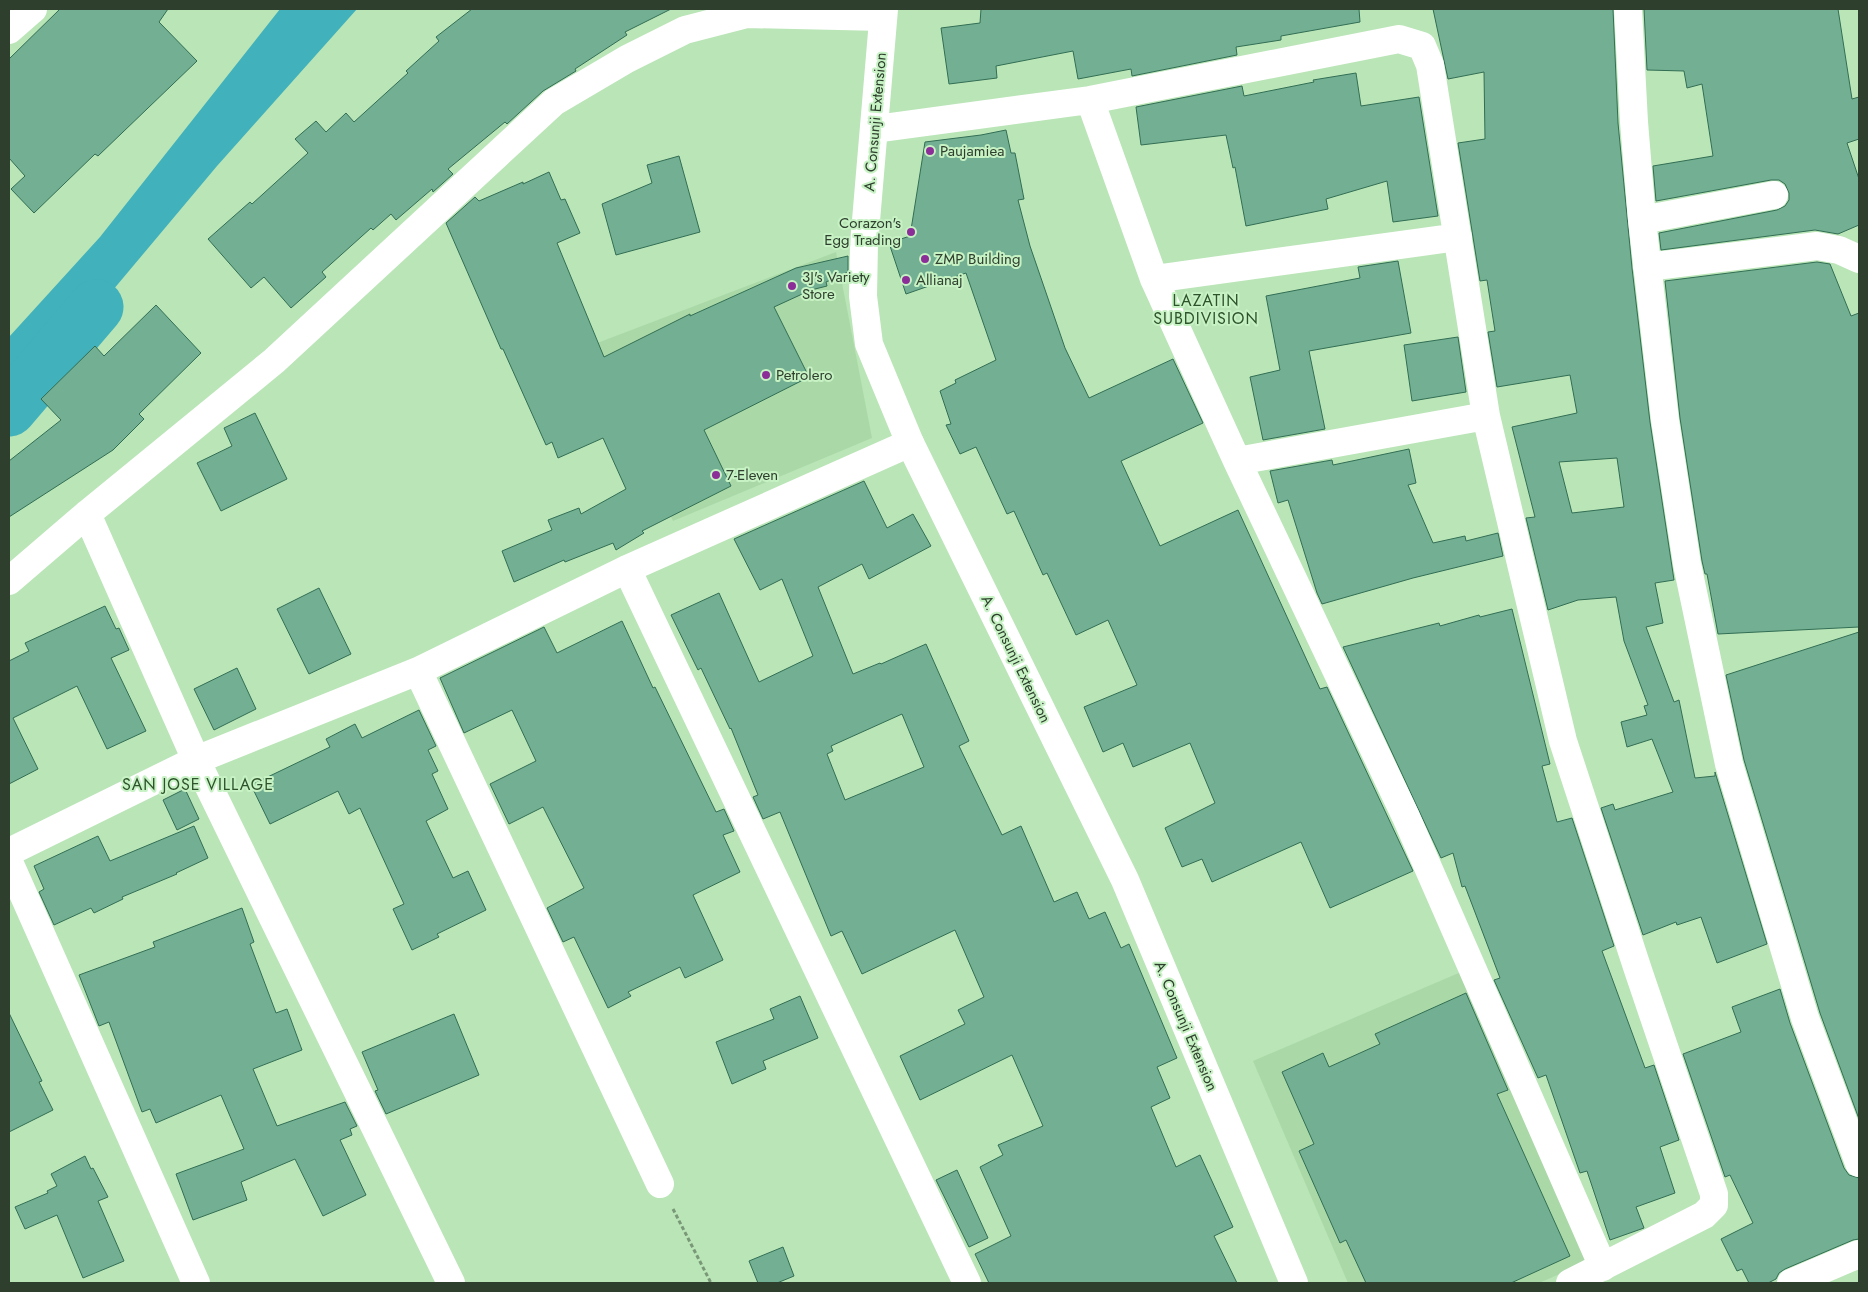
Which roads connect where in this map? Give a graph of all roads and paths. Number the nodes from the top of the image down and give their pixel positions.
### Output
1 (33, 9) edge
2 (1628, 9) edge
3 (884, 13) edge
4 (9, 30) edge
5 (1090, 100) junction
6 (875, 129) junction
7 (1774, 195) dead end
8 (1642, 220) junction
9 (1458, 236) junction
10 (1859, 259) edge
11 (1647, 267) junction
12 (1154, 279) junction
13 (1486, 416) junction
14 (910, 444) junction
15 (1237, 461) junction
16 (87, 514) junction
17 (627, 569) junction
18 (9, 581) edge
19 (418, 671) junction
20 (196, 760) junction
21 (9, 852) edge
22 (9, 862) edge
23 (1859, 1163) edge
24 (660, 1184) joint
25 (1859, 1254) edge
26 (1603, 1267) junction
27 (196, 1283) edge
28 (451, 1283) edge
29 (710, 1283) edge
30 (966, 1283) edge
31 (1294, 1283) edge
32 (1570, 1283) edge
33 (1791, 1283) edge

1 - 4 street
2 - 8 street
3 - 6 street, A. Consunji Extension
3 - 16 street
5 - 6 street
5 - 9 street
5 - 12 street
6 - 14 street, A. Consunji Extension
7 - 8 street
8 - 11 street
9 - 12 street
9 - 13 street
10 - 11 street
11 - 23 street
12 - 15 street
13 - 15 street
13 - 26 street
14 - 17 street
14 - 31 street, A. Consunji Extension
15 - 26 street
16 - 18 street
16 - 20 street
17 - 19 street
17 - 30 street
19 - 20 street
19 - 24 street
20 - 21 street
20 - 28 street
22 - 27 street
24 - 29 path
25 - 33 street
26 - 32 street

